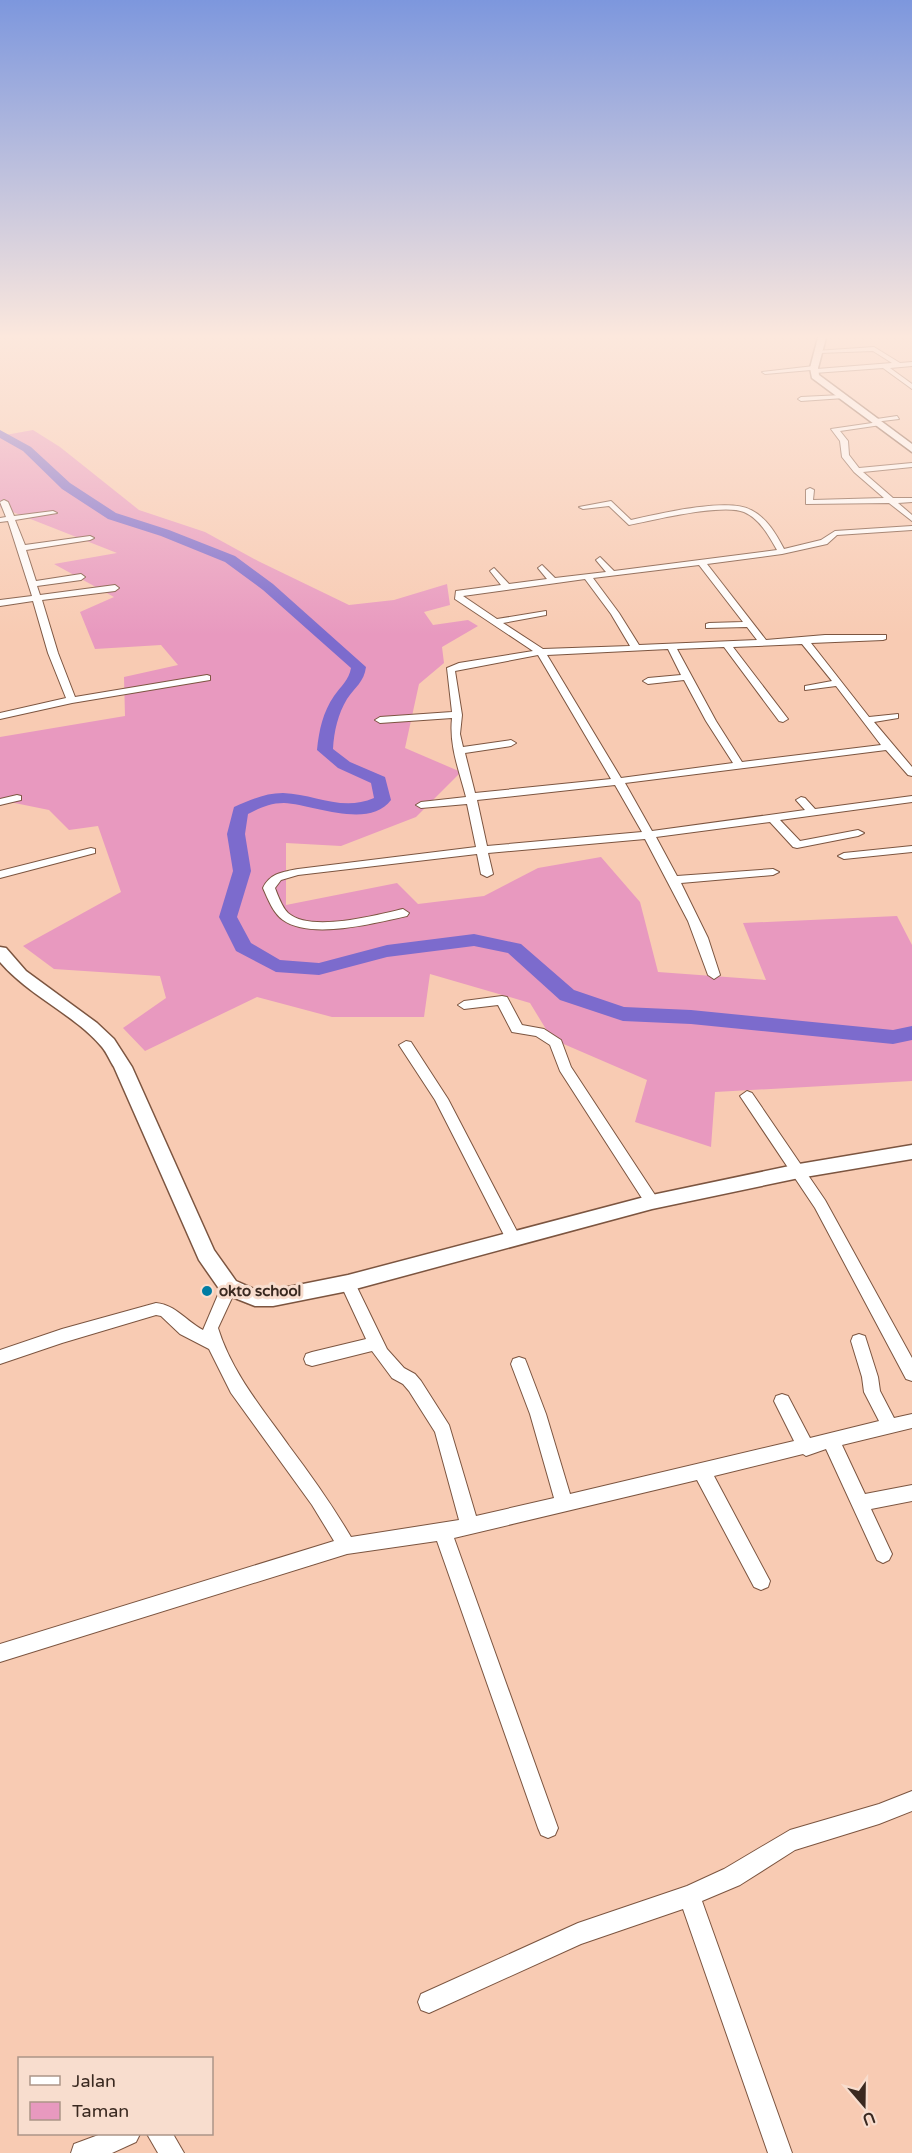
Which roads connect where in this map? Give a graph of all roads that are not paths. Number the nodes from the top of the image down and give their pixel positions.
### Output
1 (840, 434) edge
2 (893, 434) edge
3 (912, 449) edge
4 (912, 465) edge
5 (857, 470) junction
6 (810, 490) dead end
7 (912, 500) edge
8 (4, 502) dead end
9 (892, 502) junction
10 (583, 507) dead end
11 (53, 513) dead end
12 (652, 517) junction
13 (11, 519) junction
14 (912, 519) edge
15 (0, 520) edge
16 (661, 527) dead end
17 (912, 528) edge
18 (90, 538) dead end
19 (21, 548) junction
20 (782, 552) junction
21 (600, 560) dead end
22 (701, 562) junction
23 (542, 568) dead end
24 (494, 571) dead end
25 (612, 573) junction
26 (587, 576) junction
27 (81, 577) dead end
28 (552, 580) junction
29 (31, 584) junction
30 (506, 586) junction
31 (115, 588) dead end
32 (35, 598) junction
33 (0, 603) edge
34 (543, 613) dead end
35 (495, 622) junction
36 (749, 624) junction
37 (883, 637) dead end
38 (805, 641) junction
39 (764, 643) junction
40 (714, 645) junction
41 (727, 645) junction
42 (671, 647) junction
43 (636, 648) junction
44 (541, 652) junction
45 (689, 677) junction
46 (207, 678) dead end
47 (648, 681) dead end
48 (839, 683) junction
49 (808, 688) dead end
50 (72, 700) junction
51 (457, 715) junction
52 (0, 716) edge
53 (894, 716) dead end
54 (783, 719) dead end
55 (380, 720) dead end
56 (868, 720) junction
57 (511, 743) dead end
58 (887, 747) junction
59 (458, 751) junction
60 (767, 762) junction
61 (739, 765) junction
62 (912, 772) edge
63 (777, 773) dead end
64 (619, 781) junction
65 (17, 798) dead end
66 (471, 799) junction
67 (912, 799) edge
68 (801, 800) dead end
69 (0, 802) edge
70 (421, 805) dead end
71 (812, 812) junction
72 (772, 819) junction
73 (858, 833) dead end
74 (649, 836) junction
75 (912, 849) edge
76 (482, 850) junction
77 (91, 851) dead end
78 (844, 856) dead end
79 (773, 872) dead end
80 (487, 874) dead end
81 (0, 875) edge
82 (675, 880) junction
83 (403, 913) dead end
84 (0, 952) edge
85 (714, 975) dead end
86 (464, 1005) dead end
87 (406, 1045) dead end
88 (747, 1096) dead end
89 (912, 1152) edge
90 (799, 1171) junction
91 (652, 1202) junction
92 (513, 1239) junction
93 (348, 1283) junction
94 (236, 1291) junction
95 (859, 1341) dead end
96 (214, 1344) junction
97 (375, 1344) junction
98 (0, 1357) edge
99 (312, 1359) dead end
100 (519, 1364) dead end
101 (912, 1374) edge
102 (782, 1401) dead end
103 (912, 1421) edge
104 (890, 1426) junction
105 (832, 1442) junction
106 (806, 1448) junction
107 (702, 1471) junction
108 (912, 1493) edge
109 (564, 1503) junction
110 (861, 1503) junction
111 (470, 1526) junction
112 (443, 1532) junction
113 (347, 1546) junction
114 (883, 1554) dead end
115 (761, 1581) dead end
116 (0, 1653) edge
117 (912, 1801) edge
118 (548, 1828) dead end
119 (688, 1896) junction
120 (429, 2002) dead end
121 (124, 2135) edge
122 (160, 2135) edge
123 (83, 2153) edge
124 (172, 2153) edge
125 (780, 2153) edge

1 - 5 street
2 - 3 main road
4 - 5 street
5 - 9 street
6 - 9 street
7 - 9 street
8 - 13 street
9 - 14 street
10 - 12 street
11 - 13 street
12 - 16 street
12 - 20 street
13 - 15 street
13 - 19 street
17 - 20 street
18 - 19 street
19 - 29 street
20 - 22 street
21 - 25 street
22 - 25 street
22 - 36 street
23 - 28 street
24 - 30 street
25 - 26 street
26 - 28 street
26 - 43 street
27 - 29 street
28 - 30 street
29 - 32 street
30 - 35 street
31 - 32 street
32 - 33 street
32 - 50 street
34 - 35 street
35 - 44 street
36 - 39 street
36 - 40 street
37 - 38 street
38 - 39 street
38 - 48 street
39 - 41 street
40 - 41 street
40 - 42 street
41 - 54 street
42 - 43 street
42 - 45 street
43 - 44 street
44 - 51 street
44 - 64 street
45 - 47 street
45 - 61 street
46 - 50 street
48 - 49 street
48 - 56 street
50 - 52 street
51 - 55 street
51 - 59 street
53 - 56 street
56 - 58 street
57 - 59 street
58 - 60 street
58 - 62 street
59 - 66 street
60 - 61 street
60 - 63 street
61 - 64 street
64 - 66 street
64 - 74 street
65 - 69 street
66 - 70 street
66 - 76 street
67 - 71 street
68 - 71 street
71 - 72 street
72 - 73 street
72 - 74 street
74 - 76 street
74 - 82 street
75 - 78 street
76 - 80 street
76 - 83 street
77 - 81 street
79 - 82 street
82 - 85 street
84 - 94 main road
86 - 91 street
87 - 92 street
88 - 90 street
89 - 90 main road
90 - 91 main road
90 - 101 street
91 - 92 main road
92 - 93 main road
93 - 94 main road
93 - 97 street
94 - 96 street
95 - 104 street
96 - 98 street
96 - 113 street
97 - 99 street
97 - 111 street
100 - 109 street
102 - 106 street
103 - 104 street
104 - 105 street
105 - 106 street
105 - 110 street
106 - 107 street
107 - 109 street
107 - 115 street
108 - 110 street
109 - 111 street
110 - 114 street
111 - 112 street
112 - 113 street
112 - 118 street
113 - 116 street
117 - 119 street
119 - 120 street
119 - 125 street
121 - 123 street
122 - 124 street

